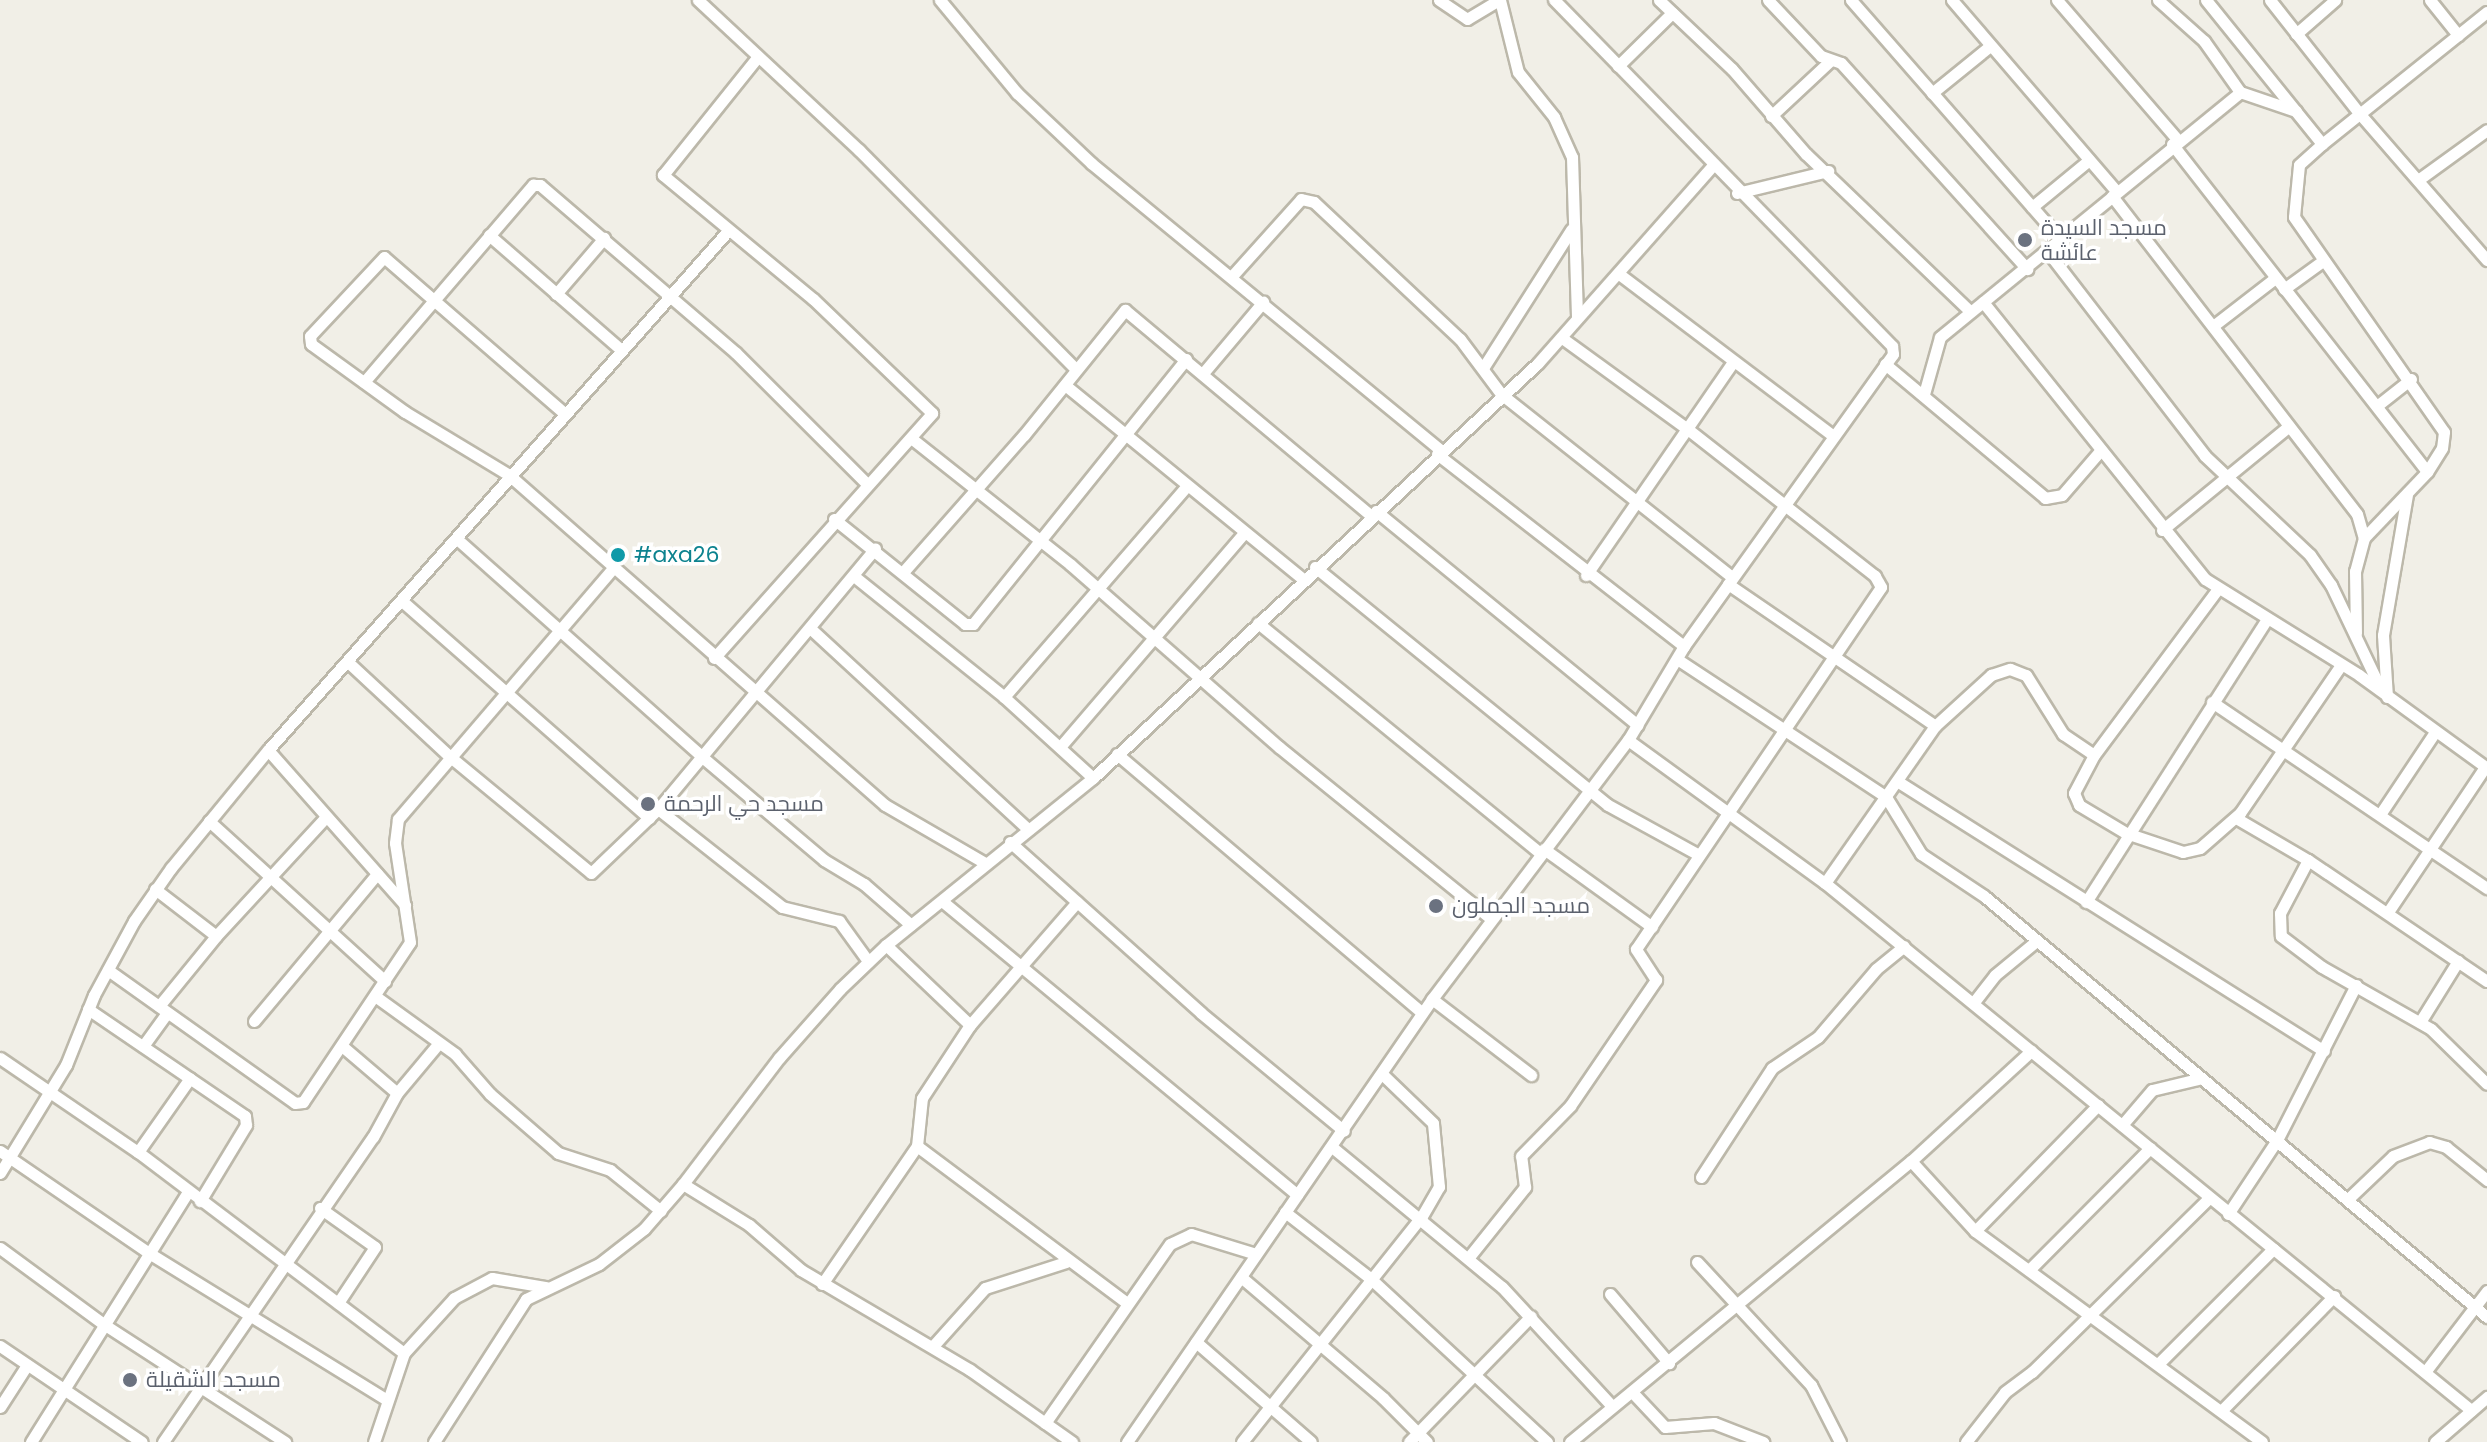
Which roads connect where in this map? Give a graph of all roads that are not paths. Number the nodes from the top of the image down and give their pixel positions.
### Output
1 (698, 0) edge
2 (940, 0) edge
3 (1439, 0) edge
4 (1499, 0) edge
5 (1554, 0) edge
6 (1659, 0) edge
7 (1768, 0) edge
8 (1851, 0) edge
9 (1952, 0) edge
10 (2057, 0) edge
11 (2158, 0) edge
12 (2206, 0) edge
13 (2270, 0) edge
14 (2335, 0) edge
15 (2430, 0) edge
16 (2487, 12) edge
17 (1672, 13) junction
18 (2296, 34) junction
19 (2458, 35) junction
20 (1990, 46) junction
21 (756, 59) junction
22 (1831, 60) junction
23 (1618, 66) junction
24 (2240, 92) junction
25 (1932, 93) junction
26 (2296, 111) junction
27 (2359, 113) junction
28 (1771, 116) junction
29 (2487, 130) edge
30 (2175, 142) junction
31 (2322, 144) junction
32 (2089, 160) junction
33 (1713, 165) junction
34 (1828, 171) junction
35 (2418, 180) junction
36 (1737, 193) junction
37 (2114, 194) junction
38 (2032, 207) junction
39 (1572, 229) junction
40 (727, 232) junction
41 (489, 235) junction
42 (604, 238) junction
43 (2061, 240) junction
44 (2048, 252) junction
45 (2324, 260) junction
46 (2487, 260) edge
47 (2027, 269) junction
48 (1619, 274) junction
49 (1232, 276) junction
50 (2275, 278) junction
51 (2284, 289) junction
52 (669, 293) junction
53 (556, 294) junction
54 (436, 301) junction
55 (1263, 302) junction
56 (1983, 302) junction
57 (1970, 311) junction
58 (1577, 318) junction
59 (2213, 326) junction
60 (1562, 338) junction
61 (620, 349) junction
62 (1186, 359) junction
63 (1732, 363) junction
64 (1885, 364) junction
65 (1483, 368) junction
66 (1076, 369) junction
67 (1204, 372) junction
68 (2411, 379) junction
69 (364, 382) junction
70 (1065, 385) junction
71 (1501, 394) junction
72 (1924, 394) junction
73 (2378, 405) junction
74 (564, 413) junction
75 (2289, 426) junction
76 (1686, 428) junction
77 (1833, 436) junction
78 (911, 438) junction
79 (1124, 438) junction
80 (2100, 451) junction
81 (1439, 452) junction
82 (2427, 472) junction
83 (509, 475) junction
84 (2224, 476) junction
85 (867, 484) junction
86 (1186, 487) junction
87 (976, 489) junction
88 (2407, 494) junction
89 (1636, 503) junction
90 (1783, 506) junction
91 (1373, 513) junction
92 (834, 519) junction
93 (2162, 530) junction
94 (1244, 533) junction
95 (2364, 538) junction
96 (457, 539) junction
97 (1040, 541) junction
98 (875, 549) junction
99 (1315, 567) junction
100 (612, 569) junction
101 (904, 571) junction
102 (1586, 575) junction
103 (855, 577) junction
104 (1303, 579) junction
105 (1730, 581) junction
106 (1099, 589) junction
107 (2217, 590) junction
108 (402, 601) junction
109 (2266, 620) junction
110 (1258, 623) junction
111 (559, 629) junction
112 (811, 629) junction
113 (2356, 634) junction
114 (1156, 638) junction
115 (1684, 646) junction
116 (714, 658) junction
117 (1677, 659) junction
118 (1833, 660) junction
119 (349, 663) junction
120 (2341, 665) junction
121 (1202, 679) junction
122 (507, 689) junction
123 (756, 695) junction
124 (2384, 695) junction
125 (1004, 697) junction
126 (2212, 702) junction
127 (1637, 725) junction
128 (1935, 726) junction
129 (1783, 730) junction
130 (2435, 732) junction
131 (1628, 740) junction
132 (1060, 747) junction
133 (2283, 748) junction
134 (268, 750) junction
135 (1117, 754) junction
136 (448, 755) junction
137 (2094, 755) junction
138 (701, 756) junction
139 (2486, 768) edge
140 (1093, 778) junction
141 (1897, 781) junction
142 (1588, 790) junction
143 (1886, 797) junction
144 (653, 813) junction
145 (1726, 813) junction
146 (2381, 813) junction
147 (325, 818) junction
148 (2236, 818) junction
149 (209, 821) junction
150 (1028, 829) junction
151 (2126, 833) junction
152 (1010, 842) junction
153 (2432, 849) junction
154 (1542, 851) junction
155 (1697, 854) junction
156 (2308, 860) junction
157 (985, 863) junction
158 (377, 874) junction
159 (270, 877) junction
160 (1825, 883) junction
161 (2487, 888) edge
162 (155, 889) junction
163 (942, 901) junction
164 (1077, 902) junction
165 (2086, 902) junction
166 (405, 905) junction
167 (2388, 912) junction
168 (1490, 918) junction
169 (911, 925) junction
170 (1652, 927) junction
171 (329, 931) junction
172 (216, 936) junction
173 (2035, 942) junction
174 (886, 945) junction
175 (1904, 946) junction
176 (868, 961) junction
177 (2458, 961) junction
178 (1021, 966) junction
179 (108, 970) junction
180 (385, 981) junction
181 (2487, 981) edge
182 (2356, 985) junction
183 (375, 996) junction
184 (1432, 999) junction
185 (1974, 1002) junction
186 (88, 1009) junction
187 (163, 1010) junction
188 (1422, 1013) junction
189 (254, 1021) dead end
190 (2420, 1022) junction
191 (970, 1025) junction
192 (438, 1044) junction
193 (143, 1046) junction
194 (342, 1046) junction
195 (2031, 1051) junction
196 (2324, 1051) junction
197 (0, 1058) edge
198 (1382, 1074) junction
199 (1531, 1075) dead end
200 (190, 1078) junction
201 (2202, 1078) junction
202 (2487, 1084) edge
203 (50, 1090) junction
204 (397, 1093) junction
205 (2098, 1105) junction
206 (2122, 1125) junction
207 (1344, 1131) junction
208 (2277, 1140) junction
209 (917, 1146) junction
210 (1332, 1147) junction
211 (2150, 1148) junction
212 (138, 1152) junction
213 (5, 1154) edge
214 (1911, 1161) junction
215 (0, 1173) edge
216 (1701, 1177) dead end
217 (2487, 1180) edge
218 (683, 1184) junction
219 (188, 1192) junction
220 (1297, 1195) junction
221 (2209, 1198) junction
222 (2348, 1199) junction
223 (200, 1201) junction
224 (320, 1208) junction
225 (661, 1211) junction
226 (1285, 1212) junction
227 (2228, 1214) junction
228 (1422, 1216) junction
229 (1975, 1231) junction
230 (0, 1248) edge
231 (2273, 1249) junction
232 (149, 1253) junction
233 (1256, 1254) junction
234 (1469, 1257) junction
235 (282, 1262) junction
236 (1066, 1262) junction
237 (1697, 1262) dead end
238 (2029, 1270) junction
239 (1241, 1277) junction
240 (1371, 1279) junction
241 (822, 1284) junction
242 (547, 1287) junction
243 (2487, 1291) edge
244 (1610, 1294) dead end
245 (2334, 1296) junction
246 (338, 1303) junction
247 (1127, 1303) junction
248 (1738, 1306) junction
249 (2475, 1306) junction
250 (248, 1314) junction
251 (2090, 1314) junction
252 (1531, 1316) junction
253 (2487, 1317) edge
254 (105, 1325) junction
255 (1196, 1342) junction
256 (1320, 1345) junction
257 (0, 1346) edge
258 (933, 1346) junction
259 (404, 1353) junction
260 (1669, 1363) junction
261 (2158, 1364) junction
262 (27, 1365) junction
263 (2425, 1372) junction
264 (1474, 1374) junction
265 (201, 1387) junction
266 (65, 1389) junction
267 (1632, 1392) junction
268 (2487, 1397) edge
269 (387, 1400) junction
270 (0, 1405) edge
271 (1271, 1406) junction
272 (1612, 1406) junction
273 (2222, 1410) junction
274 (2471, 1410) junction
275 (1045, 1423) junction
276 (1422, 1438) edge
277 (2438, 1441) edge
278 (31, 1442) edge
279 (142, 1442) edge
280 (163, 1442) edge
281 (285, 1442) edge
282 (374, 1442) edge
283 (434, 1442) edge
284 (1072, 1442) edge
285 (1127, 1442) edge
286 (1242, 1442) edge
287 (1311, 1442) edge
288 (1409, 1442) edge
289 (1547, 1442) edge
290 (1570, 1442) edge
291 (1763, 1442) edge
292 (1840, 1442) edge
293 (1966, 1442) edge
294 (2262, 1442) edge

1 - 21 street
2 - 49 street
3 - 4 street
4 - 39 street
5 - 23 street
6 - 17 street
7 - 22 street
8 - 25 street
9 - 20 street
10 - 30 street
11 - 24 street
12 - 26 street
13 - 18 street
14 - 18 street
15 - 19 street
16 - 19 street
17 - 23 street
17 - 28 street
18 - 27 street
19 - 27 street
20 - 25 street
20 - 32 street
21 - 40 street
21 - 66 street
22 - 28 street
22 - 47 street
23 - 33 street
24 - 26 street
24 - 30 street
25 - 38 street
26 - 31 street
27 - 31 street
27 - 35 street
28 - 34 street
29 - 35 street
30 - 37 street
30 - 50 street
31 - 45 street
32 - 37 street
32 - 38 street
33 - 36 street
33 - 48 street
34 - 36 street
34 - 57 street
35 - 46 street
36 - 64 street
37 - 43 street
37 - 59 street
38 - 43 street
39 - 58 street
39 - 65 street
40 - 52 street
40 - 78 street
41 - 42 street
41 - 53 street
41 - 54 street
42 - 52 street
42 - 53 street
43 - 44 street
44 - 47 street
44 - 84 street
45 - 51 street
45 - 68 street
47 - 56 street
48 - 58 street
48 - 63 street
49 - 55 street
49 - 65 street
50 - 51 street
50 - 59 street
51 - 73 street
52 - 61 street
52 - 85 street
53 - 61 street
54 - 69 street
54 - 69 street
54 - 74 street
55 - 67 street
55 - 81 street
56 - 57 street
56 - 80 street
57 - 72 street
58 - 60 street
59 - 75 street
60 - 71 street
60 - 76 street
61 - 74 street
62 - 66 street
62 - 67 street
62 - 79 street
63 - 76 street
63 - 77 street
64 - 72 street
64 - 77 street
65 - 71 street
66 - 70 street
67 - 91 street
68 - 73 street
68 - 82 street
69 - 83 street
70 - 79 street
70 - 87 street
71 - 81 street
71 - 89 street
72 - 80 street
73 - 82 street
74 - 83 street
75 - 84 street
75 - 95 street
76 - 89 street
76 - 90 street
77 - 90 street
78 - 85 street
78 - 87 street
79 - 86 street
79 - 97 street
80 - 93 street
81 - 91 street
81 - 102 street
82 - 88 street
83 - 96 street
83 - 100 street
84 - 93 street
84 - 113 street
85 - 92 street
86 - 94 street
86 - 106 street
87 - 97 street
87 - 101 street
88 - 95 street
88 - 124 street
89 - 102 street
89 - 105 street
90 - 105 street
90 - 118 street
91 - 99 street
91 - 127 street
92 - 98 street
92 - 116 street
93 - 107 street
94 - 104 street
94 - 114 street
95 - 113 street
96 - 108 street
96 - 111 street
97 - 101 street
97 - 106 street
98 - 101 street
98 - 103 street
99 - 104 street
99 - 142 street
100 - 111 street
100 - 116 street
102 - 115 street
103 - 112 street
103 - 125 street
104 - 110 street
105 - 115 street
105 - 118 street
106 - 114 street
106 - 125 street
107 - 109 street
107 - 137 street
108 - 119 street
108 - 122 street
109 - 120 street
109 - 126 street
110 - 121 street
110 - 154 street
111 - 122 street
111 - 138 street
112 - 123 street
112 - 150 street
113 - 124 street
114 - 121 street
114 - 132 street
115 - 117 street
116 - 123 street
117 - 127 street
117 - 129 street
118 - 128 street
118 - 129 street
119 - 134 street
119 - 136 street
120 - 124 street
120 - 133 street
121 - 135 street
121 - 168 street
122 - 136 street
122 - 144 street
123 - 138 street
123 - 157 street
124 - 130 street
125 - 132 street
126 - 133 street
126 - 151 street
127 - 131 street
128 - 137 street
128 - 141 street
129 - 143 street
129 - 145 street
130 - 139 street
130 - 146 street
131 - 142 street
131 - 145 street
132 - 140 street
133 - 146 street
133 - 148 street
134 - 147 street
134 - 149 street
135 - 140 street
135 - 188 street
136 - 144 street
136 - 166 street
137 - 151 street
138 - 144 street
138 - 169 street
139 - 153 street
140 - 150 street
141 - 143 street
141 - 165 street
142 - 154 street
142 - 155 street
143 - 160 street
143 - 173 street
144 - 176 street
145 - 155 street
145 - 160 street
146 - 153 street
147 - 158 street
147 - 159 street
148 - 151 street
148 - 156 street
149 - 159 street
149 - 162 street
150 - 152 street
151 - 165 street
152 - 157 street
152 - 164 street
153 - 161 street
153 - 167 street
154 - 168 street
154 - 170 street
155 - 170 street
156 - 167 street
156 - 182 street
157 - 163 street
158 - 166 street
158 - 171 street
159 - 171 street
159 - 172 street
160 - 175 street
162 - 172 street
162 - 179 street
163 - 169 street
163 - 178 street
164 - 178 street
164 - 207 street
165 - 196 street
166 - 180 street
167 - 177 street
168 - 184 street
169 - 174 street
170 - 234 street
171 - 180 street
171 - 189 street
172 - 187 street
173 - 185 street
173 - 201 street
174 - 176 street
174 - 191 street
175 - 185 street
175 - 216 street
176 - 218 street
177 - 181 street
177 - 190 street
178 - 191 street
178 - 220 street
179 - 186 street
179 - 187 street
180 - 183 street
182 - 190 street
182 - 196 street
183 - 192 street
183 - 194 street
184 - 188 street
184 - 199 street
185 - 195 street
186 - 193 street
186 - 203 street
187 - 193 street
187 - 194 street
188 - 198 street
190 - 202 street
191 - 209 street
192 - 204 street
192 - 225 street
193 - 200 street
194 - 204 street
195 - 205 street
195 - 214 street
196 - 208 street
197 - 203 street
198 - 207 street
198 - 228 street
200 - 212 street
200 - 223 street
201 - 206 street
201 - 208 street
203 - 212 street
203 - 213 street
204 - 224 street
205 - 206 street
205 - 229 street
206 - 211 street
207 - 210 street
208 - 222 street
208 - 227 street
209 - 236 street
209 - 241 street
210 - 220 street
210 - 228 street
211 - 221 street
211 - 238 street
212 - 219 street
213 - 215 street
213 - 232 street
214 - 229 street
214 - 248 street
217 - 222 street
218 - 225 street
218 - 241 street
219 - 223 street
219 - 232 street
220 - 226 street
221 - 227 street
221 - 251 street
222 - 249 street
223 - 235 street
224 - 235 street
224 - 246 street
225 - 242 street
226 - 233 street
226 - 240 street
227 - 231 street
228 - 234 street
228 - 240 street
229 - 238 street
230 - 254 street
231 - 245 street
231 - 261 street
232 - 250 street
232 - 254 street
233 - 239 street
233 - 247 street
234 - 252 street
235 - 246 street
235 - 250 street
236 - 247 street
236 - 258 street
237 - 248 street
238 - 251 street
239 - 255 street
239 - 256 street
240 - 256 street
240 - 264 street
241 - 258 street
242 - 259 street
242 - 283 street
243 - 249 street
244 - 260 street
245 - 263 street
245 - 273 street
246 - 259 street
247 - 275 street
248 - 260 street
248 - 292 street
249 - 253 street
249 - 263 street
250 - 265 street
250 - 269 street
251 - 261 street
251 - 293 street
252 - 264 street
252 - 272 street
254 - 265 street
254 - 266 street
255 - 271 street
255 - 285 street
256 - 271 street
256 - 276 street
257 - 262 street
258 - 275 street
259 - 269 street
260 - 267 street
261 - 273 street
262 - 266 street
262 - 270 street
263 - 274 street
264 - 276 street
264 - 289 street
265 - 280 street
265 - 281 street
266 - 278 street
266 - 279 street
267 - 272 street
267 - 291 street
268 - 274 street
269 - 282 street
271 - 286 street
271 - 287 street
272 - 290 street
273 - 294 street
274 - 277 street
275 - 284 street
276 - 288 street

